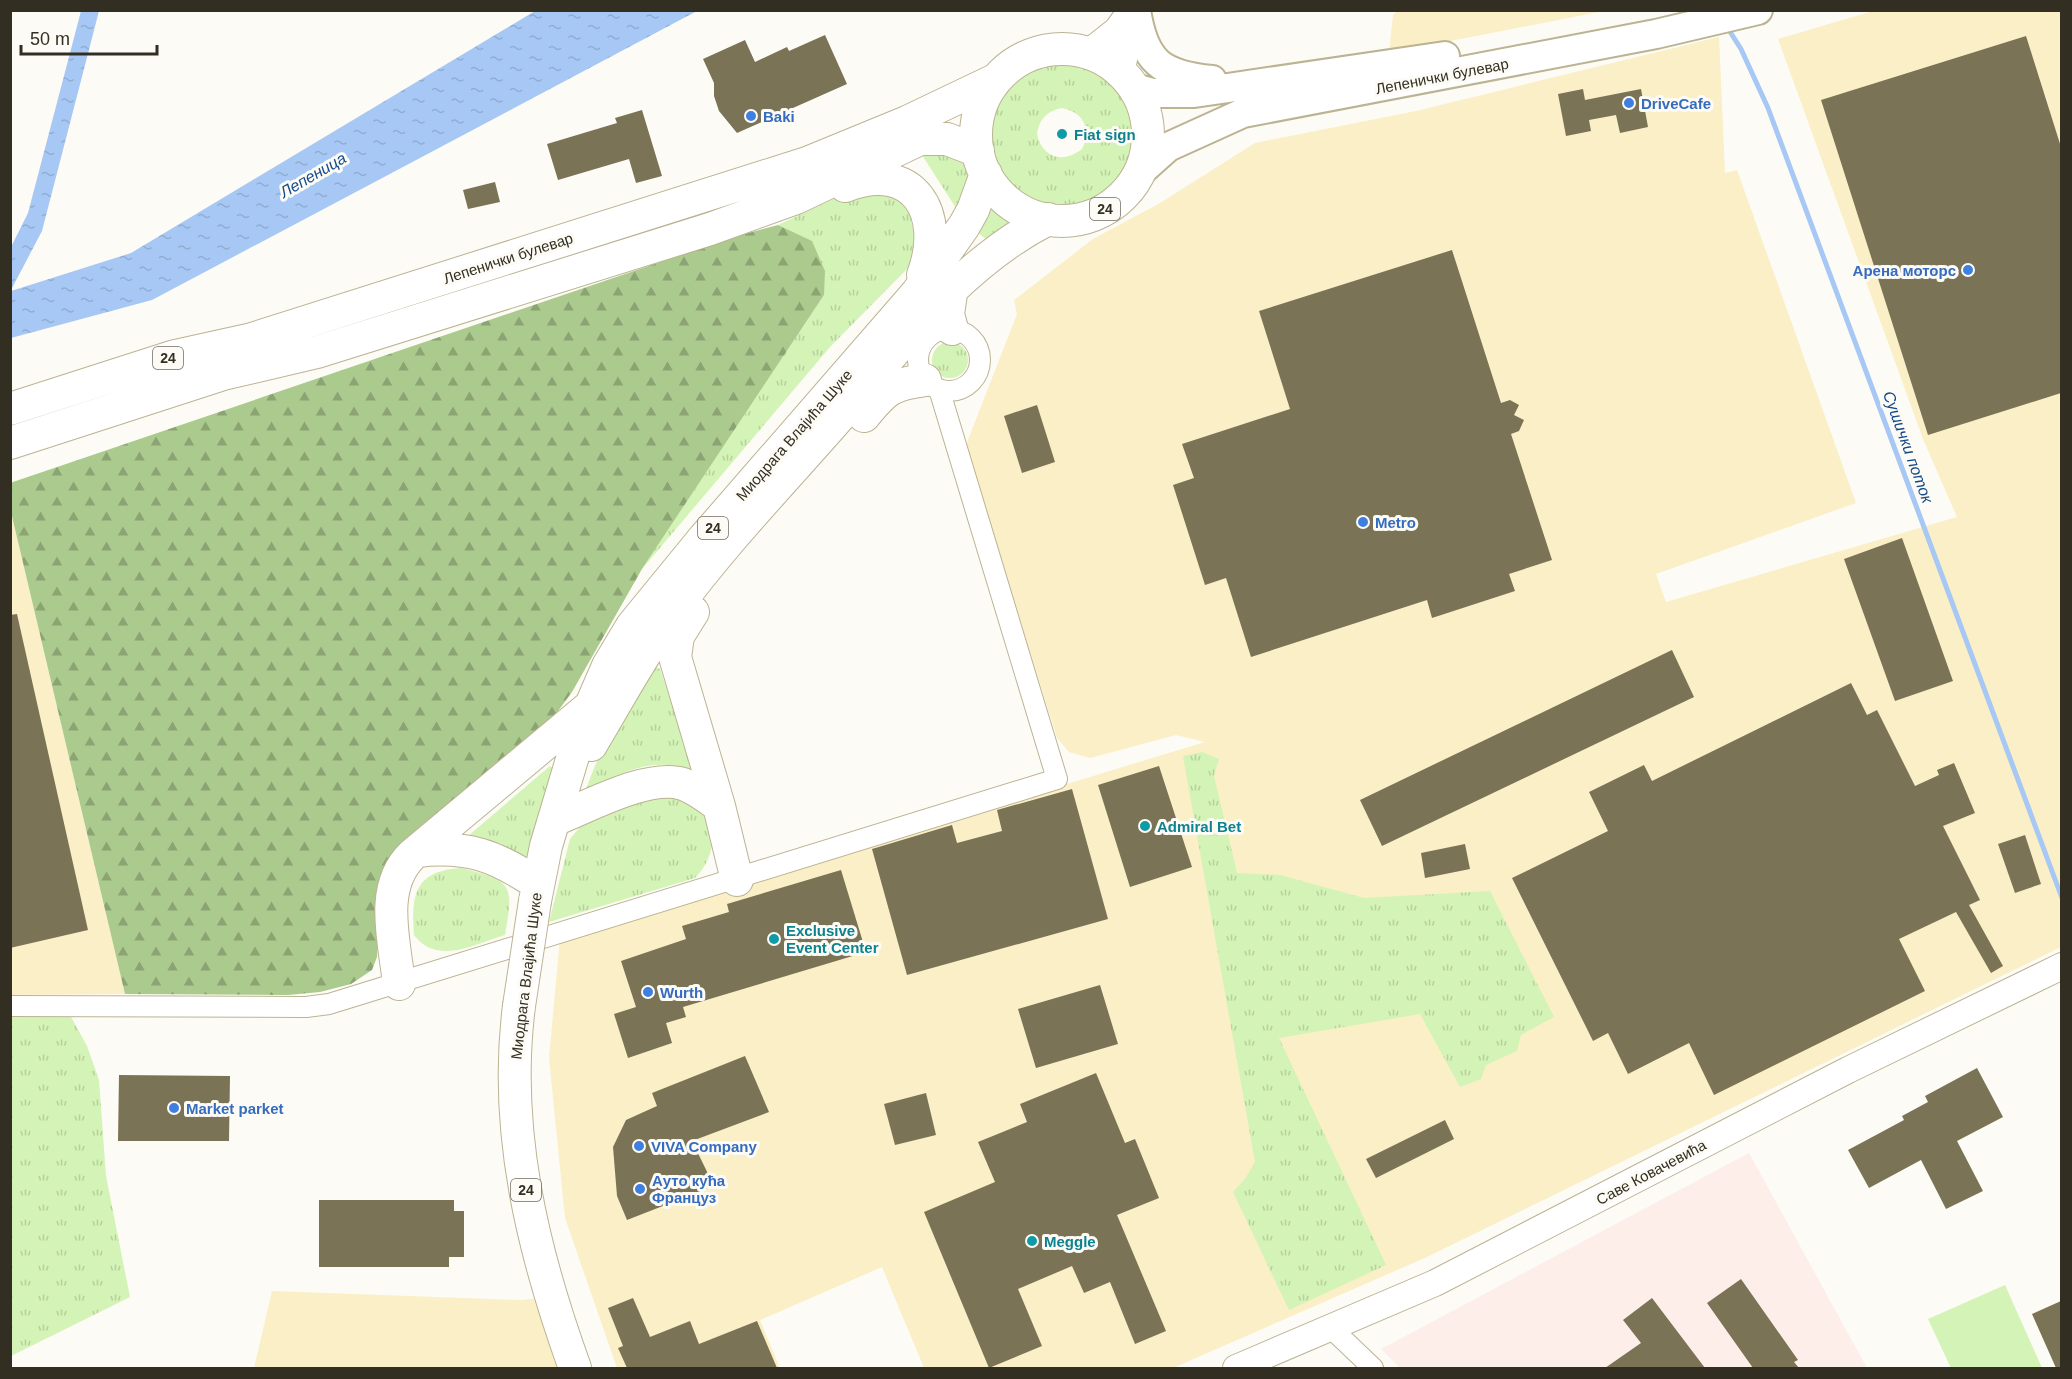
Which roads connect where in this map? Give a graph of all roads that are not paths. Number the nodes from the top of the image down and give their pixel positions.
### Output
1 (1134, 10) edge
2 (1680, 10) edge
3 (1758, 10) edge
4 (1088, 53) junction
5 (995, 80) junction
6 (1128, 81) junction
7 (1259, 85) junction
8 (982, 162) junction
9 (1140, 172) junction
10 (795, 198) junction
11 (1048, 219) junction
12 (952, 287) junction
13 (917, 293) junction
14 (952, 329) junction
15 (932, 384) junction
16 (10, 409) edge
17 (10, 443) edge
18 (763, 505) junction
19 (742, 529) junction
20 (589, 707) junction
21 (719, 806) junction
22 (558, 807) junction
23 (417, 852) junction
24 (737, 880) junction
25 (536, 892) junction
26 (2058, 967) edge
27 (399, 984) junction
28 (10, 1006) edge
29 (1331, 1328) junction
30 (575, 1368) edge
31 (1236, 1368) edge
32 (1373, 1368) edge

1 - 4 street
1 - 6 street
1 - 7 main road
2 - 7 main road, Лепенички булевар
3 - 9 main road, Лепенички булевар
4 - 5 main road, 24
4 - 6 main road, 24
5 - 8 main road, 24
5 - 16 main road, Лепенички булевар / 24
6 - 7 main road, Лепенички булевар
6 - 9 main road, 24
8 - 10 main road, 24
8 - 11 main road, 24
8 - 13 main road, Миодрага Влајића Шуке / 24
9 - 11 main road, 24
10 - 13 main road
10 - 17 main road, 24
11 - 12 main road, Миодрага Влајића Шуке / 24
12 - 14 main road
12 - 18 main road, Миодрага Влајића Шуке / 24
13 - 20 main road, Миодрага Влајића Шуке / 24
14 - 15 street
14 - 15 street
15 - 18 main road
15 - 24 street
18 - 19 main road, Миодрага Влајића Шуке / 24
19 - 21 main road
19 - 22 main road, Миодрага Влајића Шуке / 24
20 - 22 main road, Миодрага Влајића Шуке / 24
20 - 23 main road
21 - 22 main road
21 - 24 main road
22 - 25 main road, Миодрага Влајића Шуке / 24
23 - 25 main road
23 - 27 main road
24 - 27 street
25 - 30 main road, Миодрага Влајића Шуке / 24, bridge
26 - 29 street, Саве Ковачевића
27 - 28 street
29 - 31 street, Саве Ковачевића
29 - 32 street

